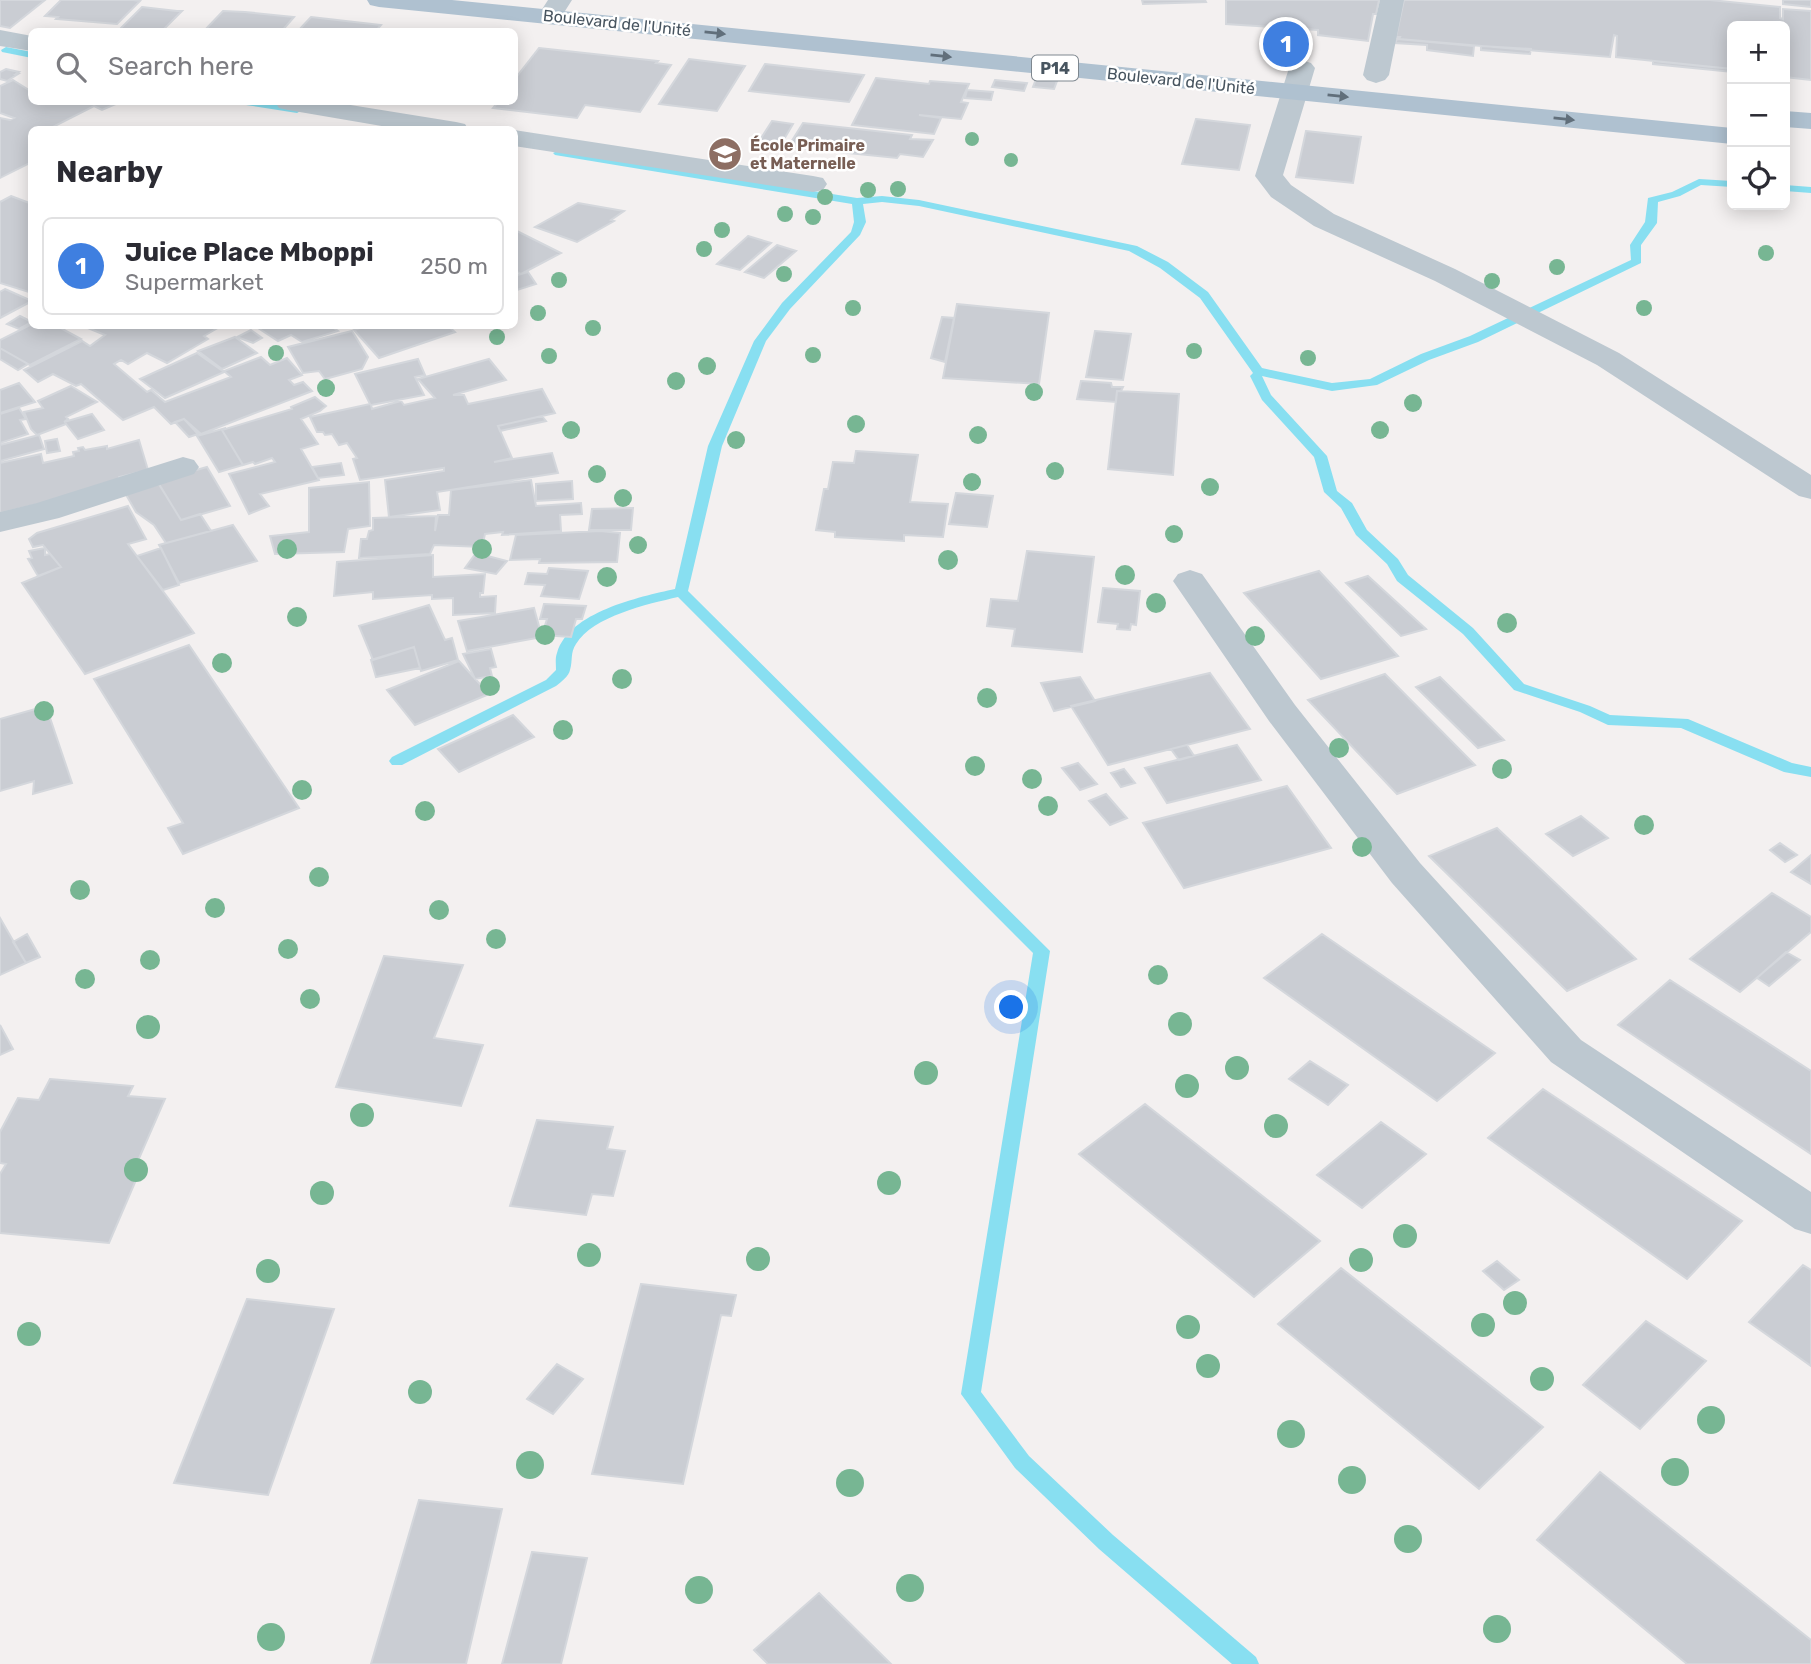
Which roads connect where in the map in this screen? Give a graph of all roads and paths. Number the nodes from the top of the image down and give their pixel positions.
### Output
1 (379, 0) edge
2 (1391, 0) edge
3 (555, 8) edge
4 (0, 37) edge
5 (28, 43) edge
6 (1275, 66) dead end
7 (1330, 76) junction
8 (1404, 78) dead end
9 (1527, 91) dead end
10 (306, 105) edge
11 (1727, 112) edge
12 (1790, 119) edge
13 (1811, 121) edge
14 (432, 126) edge
15 (1727, 135) edge
16 (518, 139) edge
17 (1790, 142) edge
18 (1811, 144) edge
19 (813, 184) dead end
20 (183, 467) dead end
21 (1811, 489) edge
22 (0, 522) edge
23 (1190, 581) dead end
24 (1811, 1216) edge

1 - 3 main road, Boulevard de l'Unité / P14
2 - 7 street
3 -> 7 main road, Boulevard de l'Unité / P14
4 - 5 street
6 - 7 main road, Boulevard de l'Unité / P14
7 - 8 main road, Boulevard de l'Unité / P14
7 -> 15 main road, Boulevard de l'Unité / P14
7 - 21 street
9 - 11 main road
10 - 14 street
12 - 13 main road
16 - 19 street
17 - 18 main road
20 - 22 street
23 - 24 street

